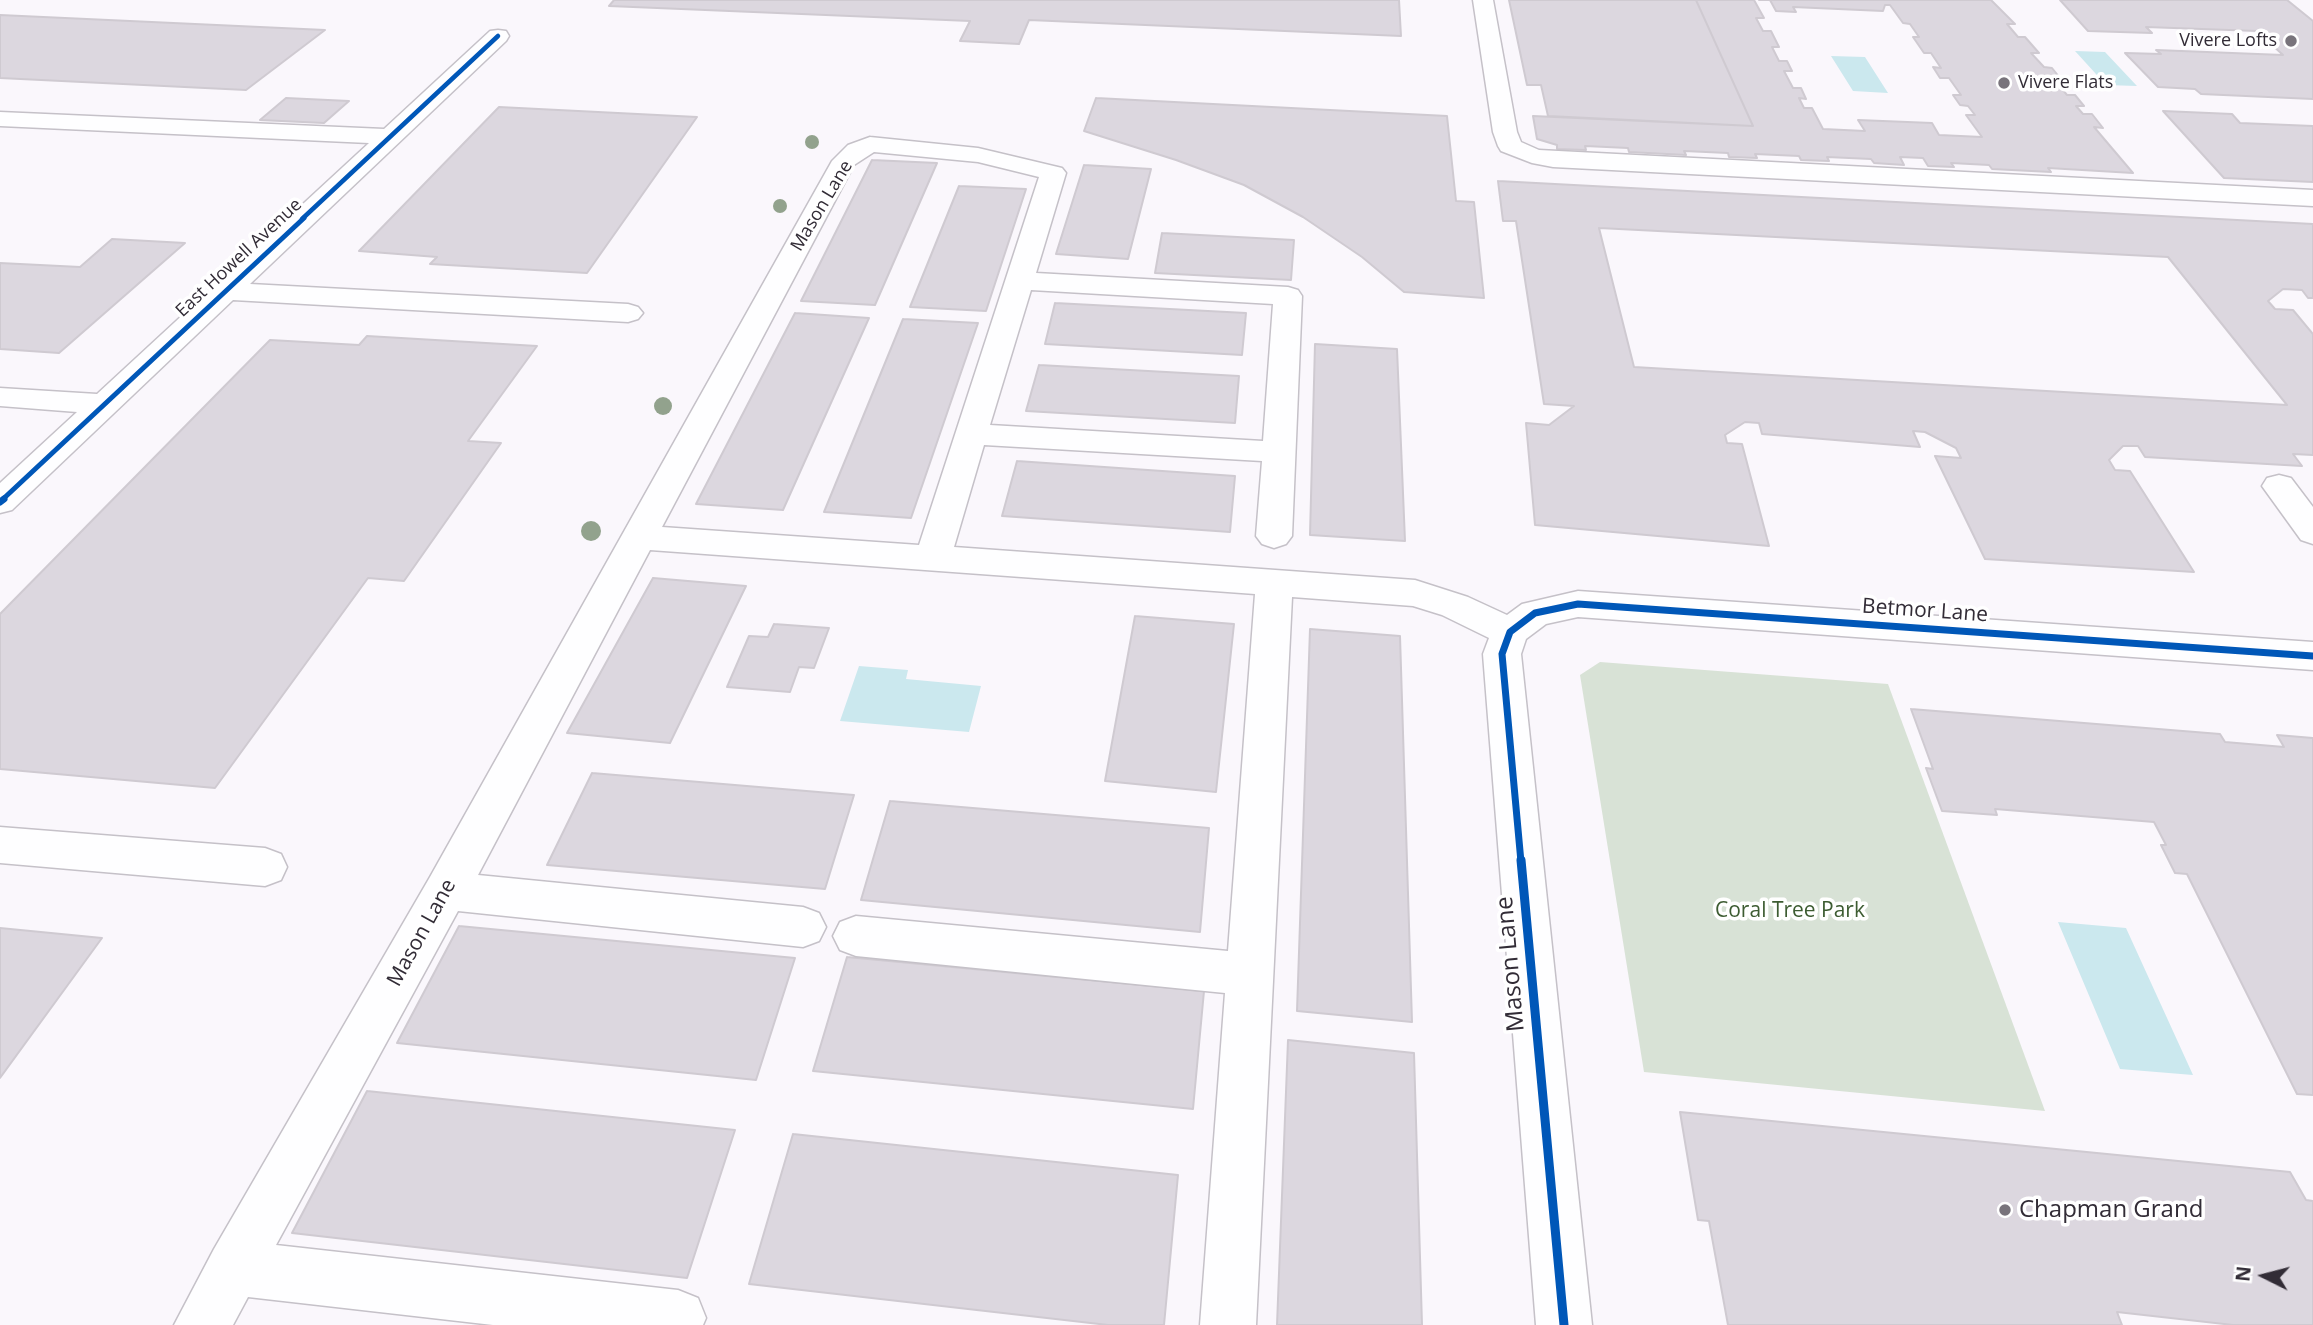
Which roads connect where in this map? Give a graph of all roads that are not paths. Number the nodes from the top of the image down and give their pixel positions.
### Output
1 (1483, 0) edge
2 (498, 36) dead end
3 (0, 119) edge
4 (390, 137) junction
5 (2313, 198) edge
6 (1020, 281) junction
7 (226, 291) junction
8 (628, 313) dead end
9 (0, 397) edge
10 (105, 404) junction
11 (972, 434) junction
12 (1279, 452) junction
13 (2279, 486) dead end
14 (0, 502) edge
15 (2313, 532) edge
16 (1273, 536) dead end
17 (637, 537) junction
18 (932, 560) junction
19 (1274, 584) junction
20 (1522, 623) junction
21 (2313, 656) edge
22 (0, 845) edge
23 (265, 867) dead end
24 (446, 891) junction
25 (803, 927) dead end
26 (856, 936) dead end
27 (1250, 974) junction
28 (233, 1268) junction
29 (678, 1318) dead end
30 (202, 1325) edge
31 (1228, 1325) edge
32 (1564, 1325) edge

1 - 5 street
2 - 4 street, East Howell Avenue
3 - 4 street
4 - 7 street, East Howell Avenue
6 - 11 street, Mason Lane
6 - 12 street
6 - 17 street, Mason Lane
7 - 8 street
7 - 10 street, East Howell Avenue
9 - 10 street
10 - 14 street, East Howell Avenue
11 - 12 street
11 - 18 street, Mason Lane
12 - 16 street
13 - 15 street
17 - 18 street
17 - 24 street, Mason Lane
18 - 19 street
19 - 20 street
19 - 27 street
20 - 21 street, Betmor Lane
20 - 32 street, Mason Lane
22 - 23 street
24 - 25 street
24 - 28 street, Mason Lane
26 - 27 street
27 - 31 street
28 - 29 street
28 - 30 street, Mason Lane

